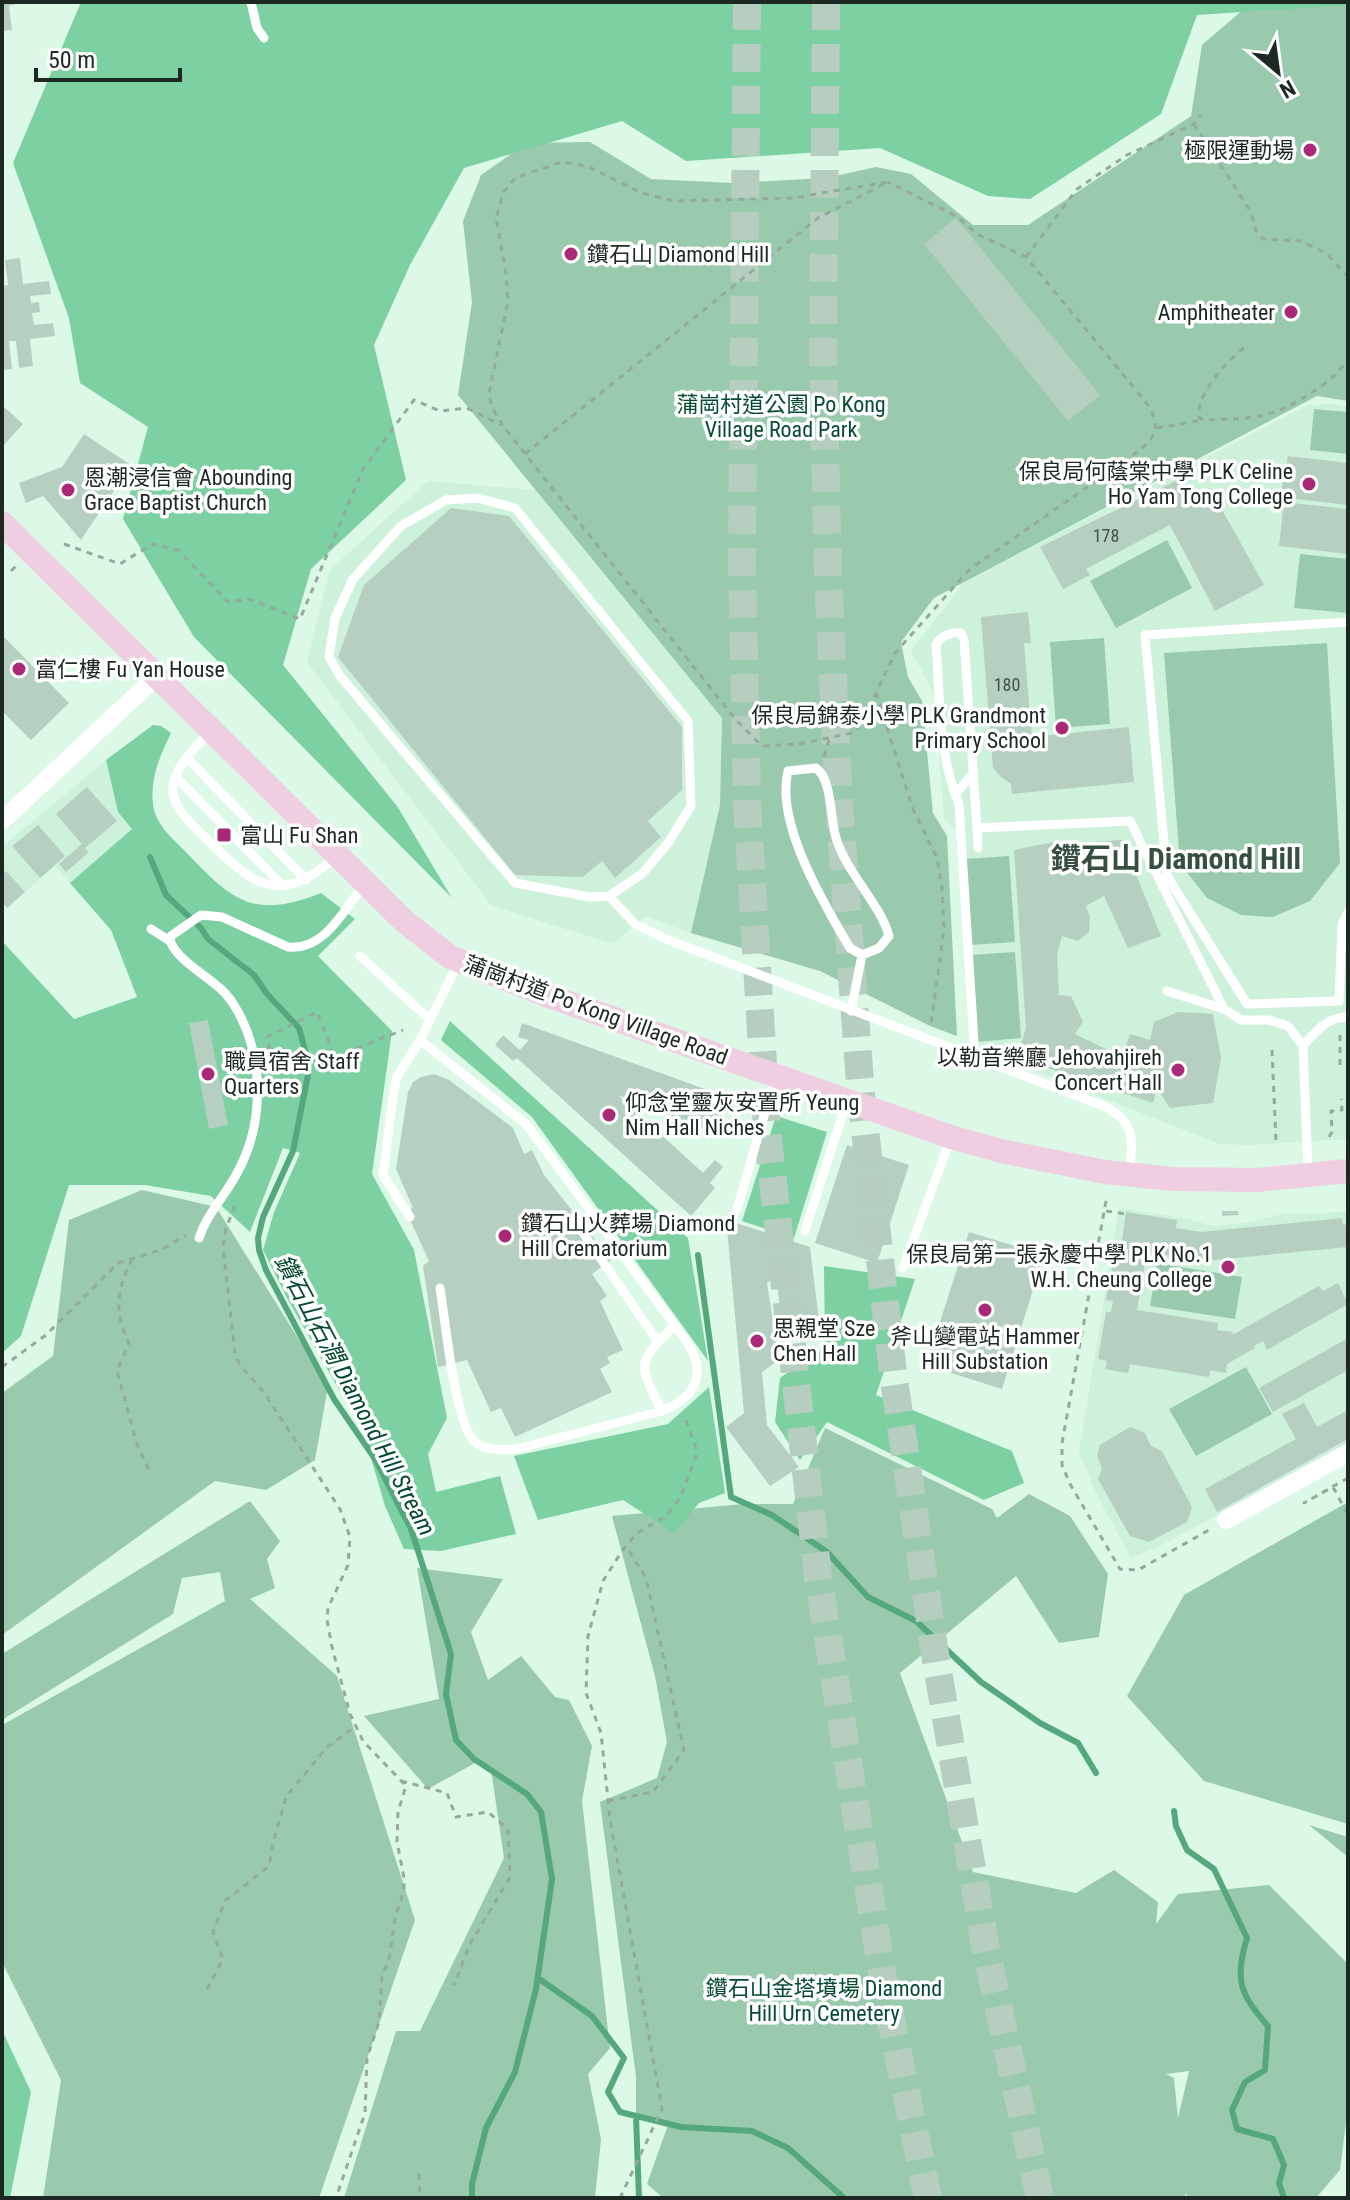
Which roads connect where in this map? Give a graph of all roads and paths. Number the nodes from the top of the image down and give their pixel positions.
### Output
1 (251, 2) edge
2 (264, 38) dead end
3 (1201, 115) dead end
4 (1194, 124) junction
5 (888, 182) junction
6 (1026, 257) junction
7 (1348, 277) edge
8 (1244, 348) dead end
9 (1348, 359) edge
10 (1203, 420) junction
11 (505, 427) junction
12 (1157, 428) junction
13 (525, 454) junction
14 (2, 523) edge
15 (64, 544) dead end
16 (1348, 622) edge
17 (157, 676) junction
18 (875, 690) junction
19 (212, 730) junction
20 (830, 737) junction
21 (187, 758) junction
22 (820, 770) junction
23 (973, 773) junction
24 (176, 777) junction
25 (955, 795) junction
26 (2, 821) edge
27 (977, 828) junction
28 (978, 848) dead end
29 (337, 856) junction
30 (306, 880) junction
31 (365, 883) junction
32 (282, 885) junction
33 (609, 896) junction
34 (1348, 912) edge
35 (151, 929) dead end
36 (170, 941) junction
37 (862, 955) junction
38 (360, 956) dead end
39 (459, 960) junction
40 (1167, 991) dead end
41 (1224, 1009) junction
42 (851, 1011) junction
43 (1348, 1017) edge
44 (430, 1020) junction
45 (403, 1030) dead end
46 (1340, 1035) dead end
47 (925, 1039) junction
48 (420, 1040) junction
49 (1303, 1046) junction
50 (1272, 1050) dead end
51 (975, 1058) junction
52 (1340, 1070) dead end
53 (776, 1076) junction
54 (1341, 1099) dead end
55 (847, 1101) junction
56 (270, 1108) dead end
57 (951, 1137) junction
58 (1329, 1137) dead end
59 (1276, 1141) dead end
60 (1348, 1171) edge
61 (1128, 1175) junction
62 (1309, 1176) junction
63 (1106, 1201) dead end
64 (236, 1204) dead end
65 (737, 1209) dead end
66 (1105, 1211) junction
67 (1126, 1214) dead end
68 (410, 1217) dead end
69 (577, 1224) dead end
70 (203, 1225) junction
71 (805, 1231) dead end
72 (199, 1238) dead end
73 (133, 1258) junction
74 (903, 1268) dead end
75 (440, 1288) dead end
76 (674, 1326) junction
77 (658, 1342) junction
78 (2, 1367) edge
79 (680, 1404) junction
80 (662, 1411) junction
81 (1348, 1453) edge
82 (149, 1470) dead end
83 (1348, 1478) edge
84 (1348, 1515) edge
85 (1219, 1524) joint
86 (626, 1546) junction
87 (356, 1726) junction
88 (401, 1781) junction
89 (608, 1801) junction
90 (454, 1985) dead end
91 (207, 1989) dead end
92 (419, 2174) dead end
93 (336, 2198) edge
94 (420, 2198) edge
95 (620, 2198) edge

1 - 2 lane
3 - 4 path
4 - 6 path
4 - 7 path
5 - 6 path
5 - 11 path
5 - 13 path
6 - 12 path
8 - 10 path
9 - 10 path
10 - 12 path
11 - 13 path
11 - 15 path
12 - 18 path
13 - 20 path
14 - 17 main road, 蒲崗村道 Po Kong Village Road
16 - 34 lane
17 - 19 main road, 蒲崗村道 Po Kong Village Road
17 - 26 street
18 - 20 path
18 - 47 path
19 - 21 lane
19 - 29 main road, 蒲崗村道 Po Kong Village Road
20 - 22 path
21 - 24 lane
21 - 30 lane
22 - 37 lane
22 - 37 lane
23 - 25 lane
23 - 25 lane
23 - 27 lane
24 - 32 lane
24 - 32 lane
25 - 51 lane
27 - 28 lane
27 - 41 lane
29 - 30 lane
29 - 31 main road, 蒲崗村道 Po Kong Village Road
30 - 32 lane
31 - 36 lane
31 - 39 main road, 蒲崗村道 Po Kong Village Road
33 - 33 lane
33 - 42 lane
35 - 36 lane
36 - 70 lane
37 - 42 lane
38 - 44 lane
39 - 44 lane
39 - 53 main road, 蒲崗村道 Po Kong Village Road
40 - 41 lane
41 - 49 lane
42 - 47 lane
43 - 49 lane
44 - 48 lane
45 - 56 path
46 - 52 path
47 - 51 lane
48 - 68 lane
48 - 76 lane
49 - 62 lane
50 - 59 path
51 - 61 lane
53 - 55 main road, 蒲崗村道 Po Kong Village Road
53 - 65 lane
54 - 58 path
55 - 57 main road, 蒲崗村道 Po Kong Village Road
55 - 71 lane
57 - 61 main road, 蒲崗村道 Po Kong Village Road
57 - 74 lane
60 - 62 main road, 蒲崗村道 Po Kong Village Road
61 - 62 main road, 蒲崗村道 Po Kong Village Road
63 - 66 path
64 - 87 path
66 - 67 path
66 - 85 path
69 - 77 lane
70 - 72 lane
70 - 73 path
73 - 78 path
73 - 82 path
75 - 80 lane
76 - 77 lane
76 - 79 lane
77 - 80 lane
79 - 80 lane
79 - 86 path
81 - 85 street
83 - 84 path
86 - 89 path
86 - 89 path
87 - 88 path
87 - 91 path
88 - 90 path
88 - 93 path
89 - 95 path
92 - 94 path

